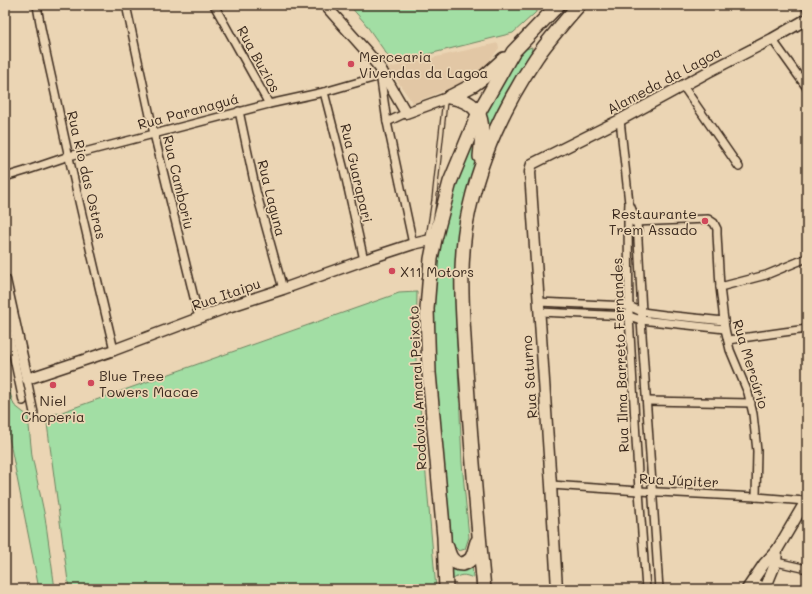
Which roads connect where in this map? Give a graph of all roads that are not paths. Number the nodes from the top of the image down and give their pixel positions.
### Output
1 (37, 5) edge
2 (126, 5) edge
3 (214, 5) edge
4 (325, 5) edge
5 (558, 5) edge
6 (579, 5) edge
7 (804, 5) edge
8 (807, 9) edge
9 (807, 19) edge
10 (772, 39) junction
11 (513, 52) junction
12 (380, 72) junction
13 (683, 86) junction
14 (807, 88) edge
15 (324, 92) junction
16 (448, 98) junction
17 (269, 104) junction
18 (239, 112) junction
19 (479, 112) junction
20 (406, 113) junction
21 (620, 120) junction
22 (387, 122) junction
23 (154, 134) junction
24 (69, 156) junction
25 (532, 164) joint
26 (739, 167) dead end
27 (478, 176) junction
28 (5, 177) edge
29 (629, 203) junction
30 (628, 222) junction
31 (637, 222) junction
32 (432, 240) junction
33 (413, 244) junction
34 (807, 258) edge
35 (364, 260) junction
36 (5, 280) edge
37 (720, 287) junction
38 (283, 290) junction
39 (629, 306) junction
40 (538, 307) junction
41 (642, 312) junction
42 (5, 316) edge
43 (629, 316) junction
44 (199, 318) junction
45 (641, 320) junction
46 (724, 321) junction
47 (725, 329) junction
48 (807, 329) edge
49 (728, 340) junction
50 (114, 350) junction
51 (27, 379) junction
52 (23, 401) dead end
53 (647, 401) junction
54 (751, 403) junction
55 (34, 413) dead end
56 (551, 485) junction
57 (639, 491) junction
58 (653, 492) junction
59 (756, 497) junction
60 (806, 500) edge
61 (479, 536) junction
62 (444, 537) junction
63 (772, 561) junction
64 (807, 569) edge
65 (750, 585) edge
66 (767, 588) edge
67 (446, 589) edge
68 (484, 589) edge
69 (557, 589) edge
70 (646, 589) edge
71 (659, 589) edge

1 - 24 street, Rua Rio das Ostras
2 - 23 street, Rua Camboriu
3 - 17 street, Rua Buzios
4 - 12 street
5 - 11 highway, Rodovia Amaral Peixoto
6 - 27 highway
7 - 8 street
9 - 10 street, Alameda da Lagoa
10 - 13 street, Alameda da Lagoa
10 - 14 street
11 - 16 highway
11 - 19 highway, Rodovia Amaral Peixoto
12 - 15 street, Rua Paranaguá
12 - 20 street
12 - 22 street
13 - 21 street, Alameda da Lagoa
13 - 26 street
15 - 17 street, Rua Paranaguá
15 - 35 street, Rua Guarapari
16 - 19 highway
16 - 20 street
16 - 32 lane
17 - 18 street, Rua Paranaguá
18 - 23 street, Rua Paranaguá
18 - 38 street, Rua Laguna
19 - 27 highway
19 - 32 highway, Rodovia Amaral Peixoto
20 - 22 street
21 - 25 street, Alameda da Lagoa
21 - 29 street, Rua Ilma Barreto Fernandes
22 - 33 street
23 - 24 street, Rua Paranaguá
23 - 44 street, Rua Camboriu
24 - 28 street, Rua Paranaguá
24 - 50 street, Rua Rio das Ostras
25 - 40 street, Rua Saturno
27 - 61 highway
29 - 30 street, Rua Ilma Barreto Fernandes
29 - 31 street, Rua Ilma Barreto Fernandes
30 - 31 street
30 - 39 street, Rua Ilma Barreto Fernandes
31 - 37 street, Rua Mercúrio
31 - 41 street, Rua Ilma Barreto Fernandes
32 - 33 street, Rua Itaipu
32 - 62 highway, Rodovia Amaral Peixoto
33 - 35 street, Rua Itaipu
34 - 37 street
35 - 38 street, Rua Itaipu
36 - 51 street
37 - 46 street, Rua Mercúrio
38 - 44 street, Rua Itaipu
39 - 40 street
39 - 41 street
39 - 43 street, Rua Ilma Barreto Fernandes
40 - 43 street
40 - 56 street, Rua Saturno
41 - 45 street, Rua Ilma Barreto Fernandes
41 - 46 street
42 - 52 street
43 - 45 street
43 - 57 street, Rua Ilma Barreto Fernandes
44 - 50 street, Rua Itaipu
45 - 47 street
45 - 53 street, Rua Ilma Barreto Fernandes
46 - 47 street, Rua Mercúrio
47 - 49 street, Rua Mercúrio
48 - 49 street
49 - 54 street, Rua Mercúrio
50 - 51 street, Rua Itaipu
51 - 55 street
53 - 54 street
53 - 58 street, Rua Ilma Barreto Fernandes
54 - 59 street, Rua Mercúrio
56 - 57 street, Rua Júpiter
56 - 69 street, Rua Saturno
57 - 58 street, Rua Júpiter
57 - 70 street, Rua Ilma Barreto Fernandes
58 - 59 street, Rua Júpiter
58 - 71 street, Rua Ilma Barreto Fernandes
59 - 60 street, Rua Júpiter
60 - 63 street
61 - 62 highway
61 - 68 highway
62 - 67 highway, Rodovia Amaral Peixoto
63 - 64 street
63 - 65 street
63 - 66 street
65 - 66 street

